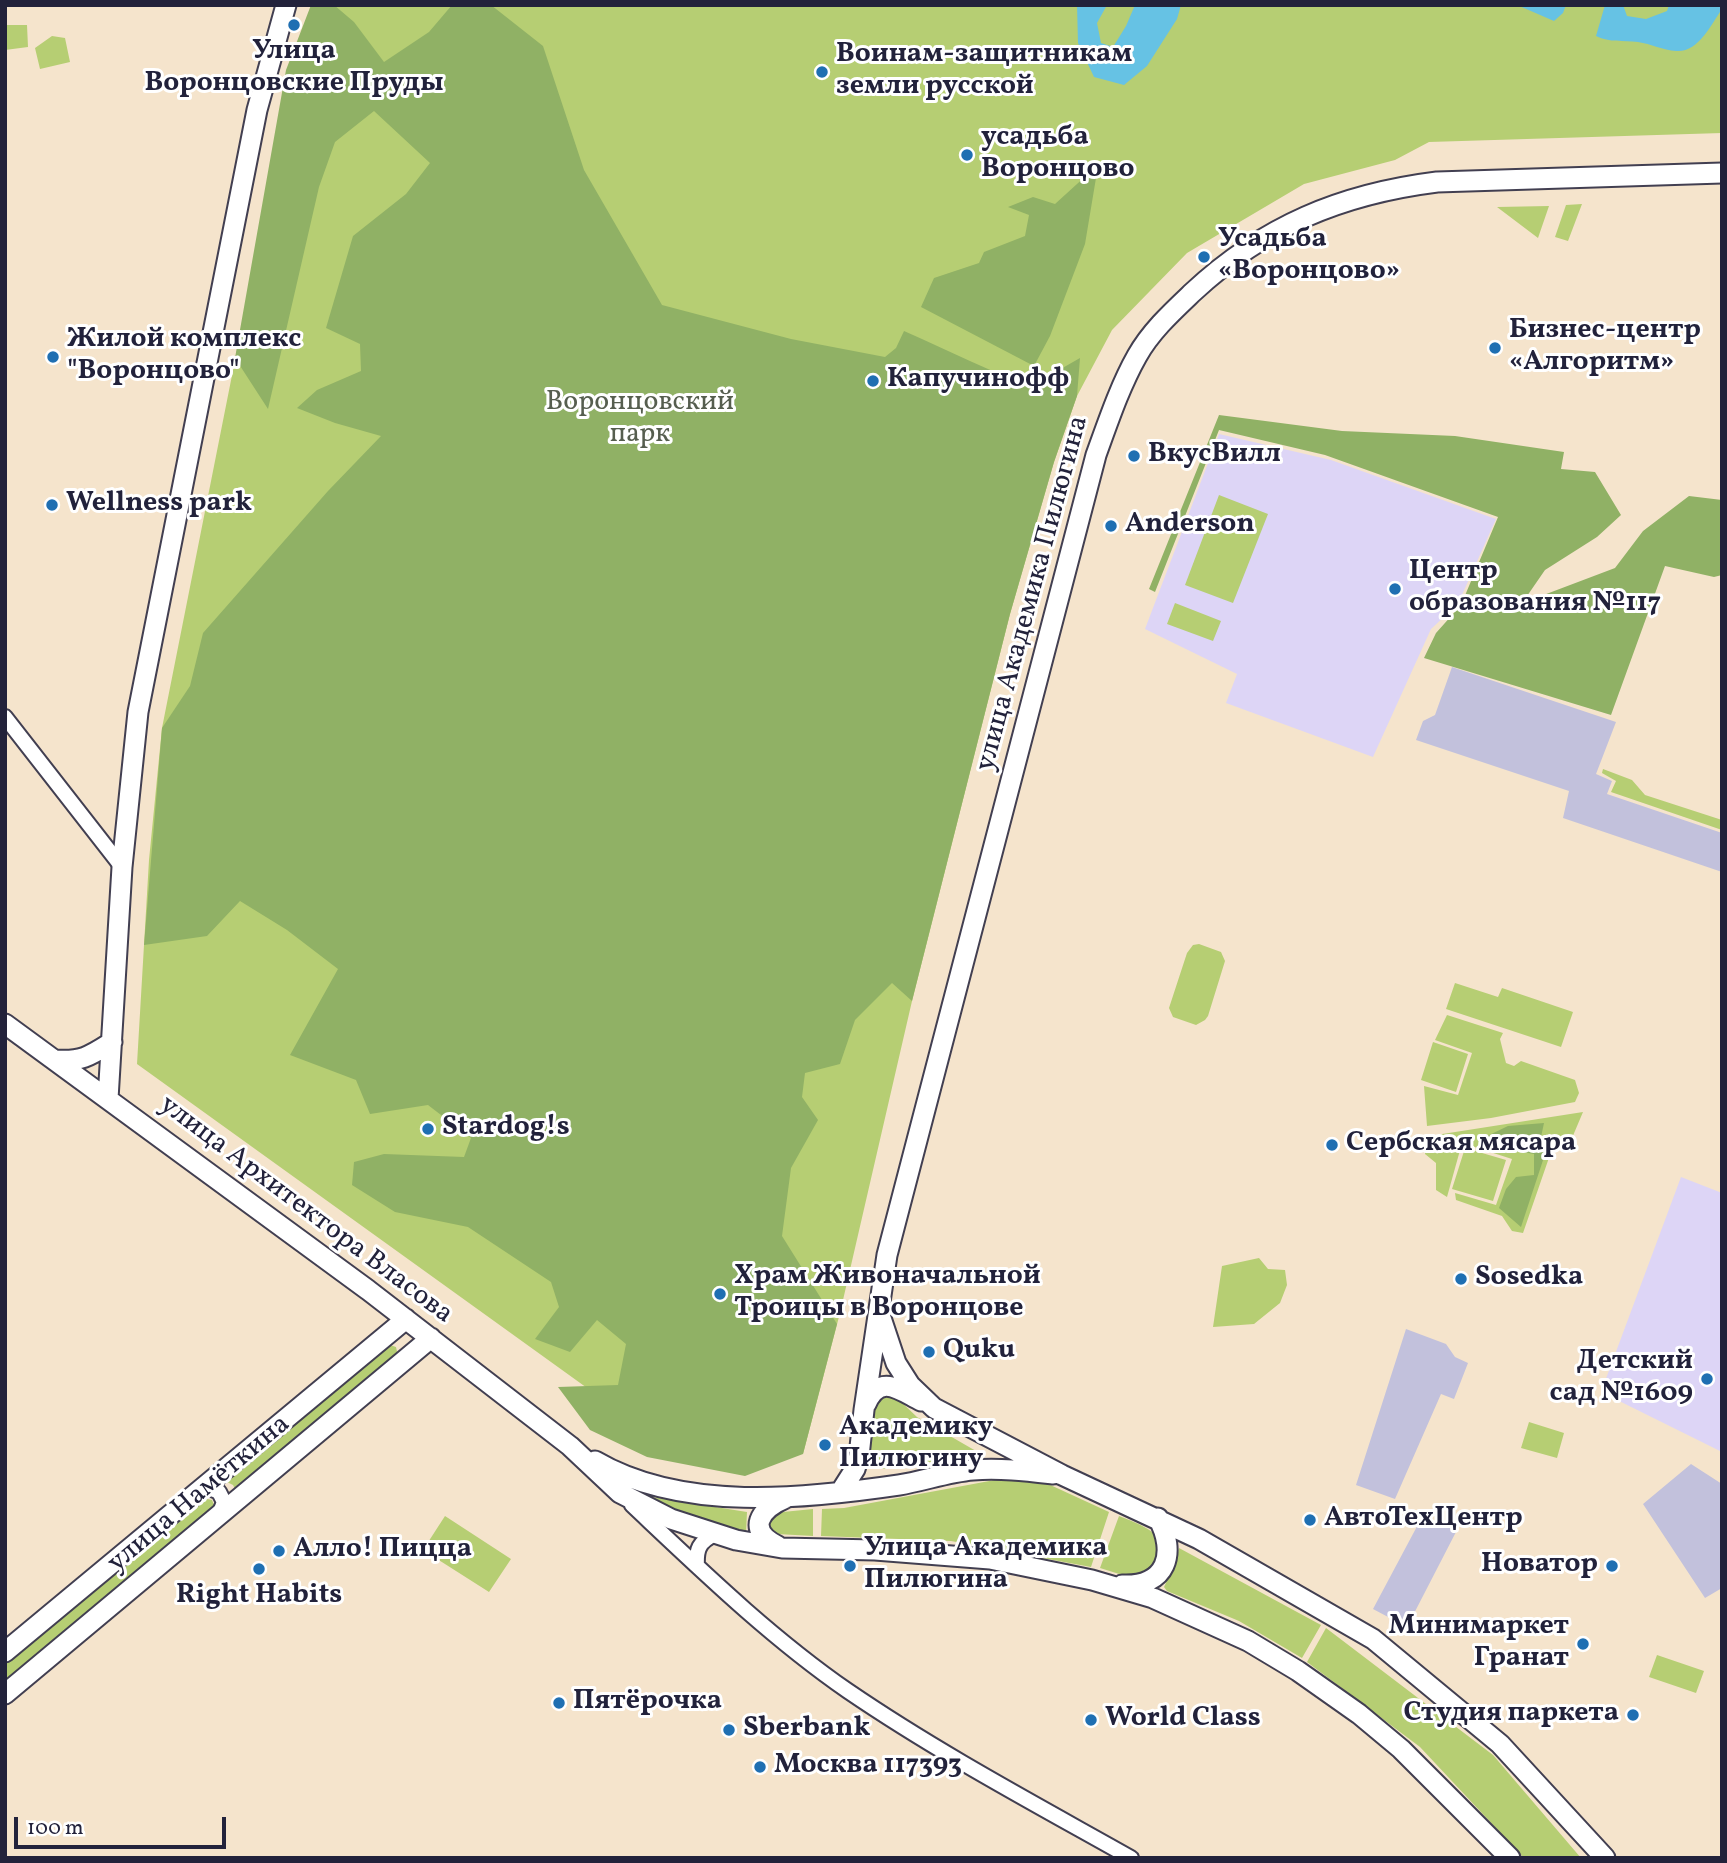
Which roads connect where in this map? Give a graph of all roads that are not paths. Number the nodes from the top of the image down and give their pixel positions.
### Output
1 (286, 5) edge
2 (1722, 173) edge
3 (5, 717) edge
4 (122, 867) junction
5 (5, 1024) edge
6 (112, 1042) junction
7 (55, 1060) junction
8 (108, 1099) junction
9 (879, 1311) junction
10 (406, 1319) junction
11 (430, 1338) junction
12 (934, 1408) junction
13 (864, 1410) junction
14 (570, 1446) junction
15 (1062, 1475) junction
16 (199, 1491) junction
17 (841, 1491) junction
18 (620, 1493) junction
19 (786, 1498) junction
20 (218, 1516) junction
21 (1158, 1518) junction
22 (715, 1534) junction
23 (782, 1548) junction
24 (698, 1566) junction
25 (1110, 1585) junction
26 (5, 1652) edge
27 (5, 1694) edge
28 (1131, 1858) edge
29 (1510, 1858) edge
30 (1605, 1858) edge

1 - 4 street
2 - 9 street, улица Академика Пилюгина
3 - 4 street
4 - 6 street
5 - 7 street, улица Архитектора Власова
6 - 7 street
6 - 8 street
7 - 8 street, улица Архитектора Власова
8 - 10 street, улица Архитектора Власова
9 - 12 street, улица Академика Пилюгина
9 - 13 street, улица Академика Пилюгина
10 - 11 street, улица Архитектора Власова
10 - 16 street, улица Намёткина
11 - 14 street, улица Архитектора Власова
11 - 20 street, улица Намёткина
12 - 13 street
12 - 15 street, улица Академика Пилюгина
13 - 17 street, улица Академика Пилюгина
14 - 18 street
14 - 19 street, улица Академика Пилюгина
15 - 17 street, улица Академика Пилюгина
15 - 21 street, улица Академика Пилюгина
16 - 20 street
16 - 26 street, улица Намёткина
17 - 19 street, улица Академика Пилюгина
18 - 22 street
18 - 24 street
19 - 23 street
20 - 27 street, улица Намёткина
21 - 25 street
21 - 30 street, улица Академика Пилюгина
22 - 23 street
22 - 24 street
23 - 25 street
24 - 28 street
25 - 29 street

